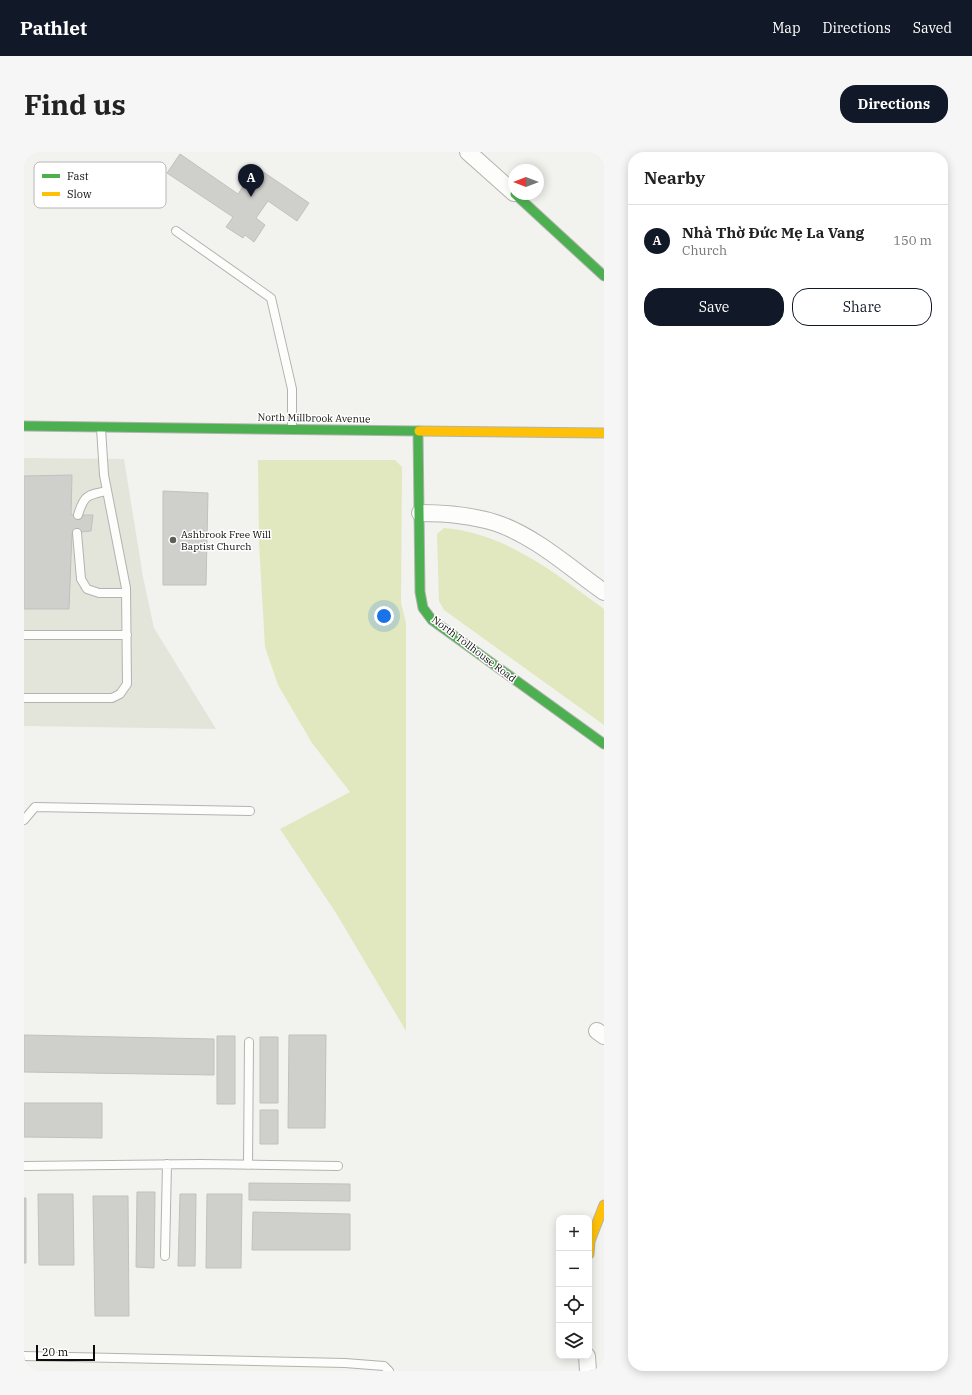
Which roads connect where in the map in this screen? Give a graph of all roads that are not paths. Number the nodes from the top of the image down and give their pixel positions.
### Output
1 (468, 152) edge
2 (508, 189) edge
3 (521, 200) edge
4 (176, 231) dead end
5 (604, 276) edge
6 (24, 426) edge
7 (101, 428) junction
8 (292, 428) junction
9 (418, 431) junction
10 (604, 433) edge
11 (107, 491) junction
12 (420, 513) junction
13 (78, 515) dead end
14 (77, 533) dead end
15 (604, 592) edge
16 (126, 593) junction
17 (24, 635) edge
18 (127, 635) junction
19 (24, 698) edge
20 (604, 744) edge
21 (250, 811) dead end
22 (24, 820) edge
23 (249, 1042) dead end
24 (167, 1164) junction
25 (248, 1164) junction
26 (24, 1166) edge
27 (338, 1166) dead end
28 (604, 1205) edge
29 (589, 1251) edge
30 (165, 1256) dead end
31 (24, 1356) edge
32 (588, 1359) edge
33 (301, 1367) edge
34 (358, 1368) edge
35 (389, 1371) edge
36 (588, 1371) edge

1 - 2 street
3 - 5 street
4 - 8 lane
6 - 7 street, North Millbrook Avenue
7 - 8 street, North Millbrook Avenue
7 - 11 lane
8 - 9 street, North Millbrook Avenue
9 - 10 street, North Millbrook Avenue
9 - 12 street, North Tollhouse Road
11 - 13 lane
11 - 16 lane
12 - 15 street
12 - 20 street, North Tollhouse Road
14 - 16 lane
16 - 18 lane
17 - 18 lane
18 - 19 lane
21 - 22 lane
23 - 25 lane
24 - 25 lane
24 - 26 lane
24 - 30 lane
25 - 27 lane
28 - 29 street
31 - 33 lane
32 - 36 street
33 - 34 lane
34 - 35 lane

